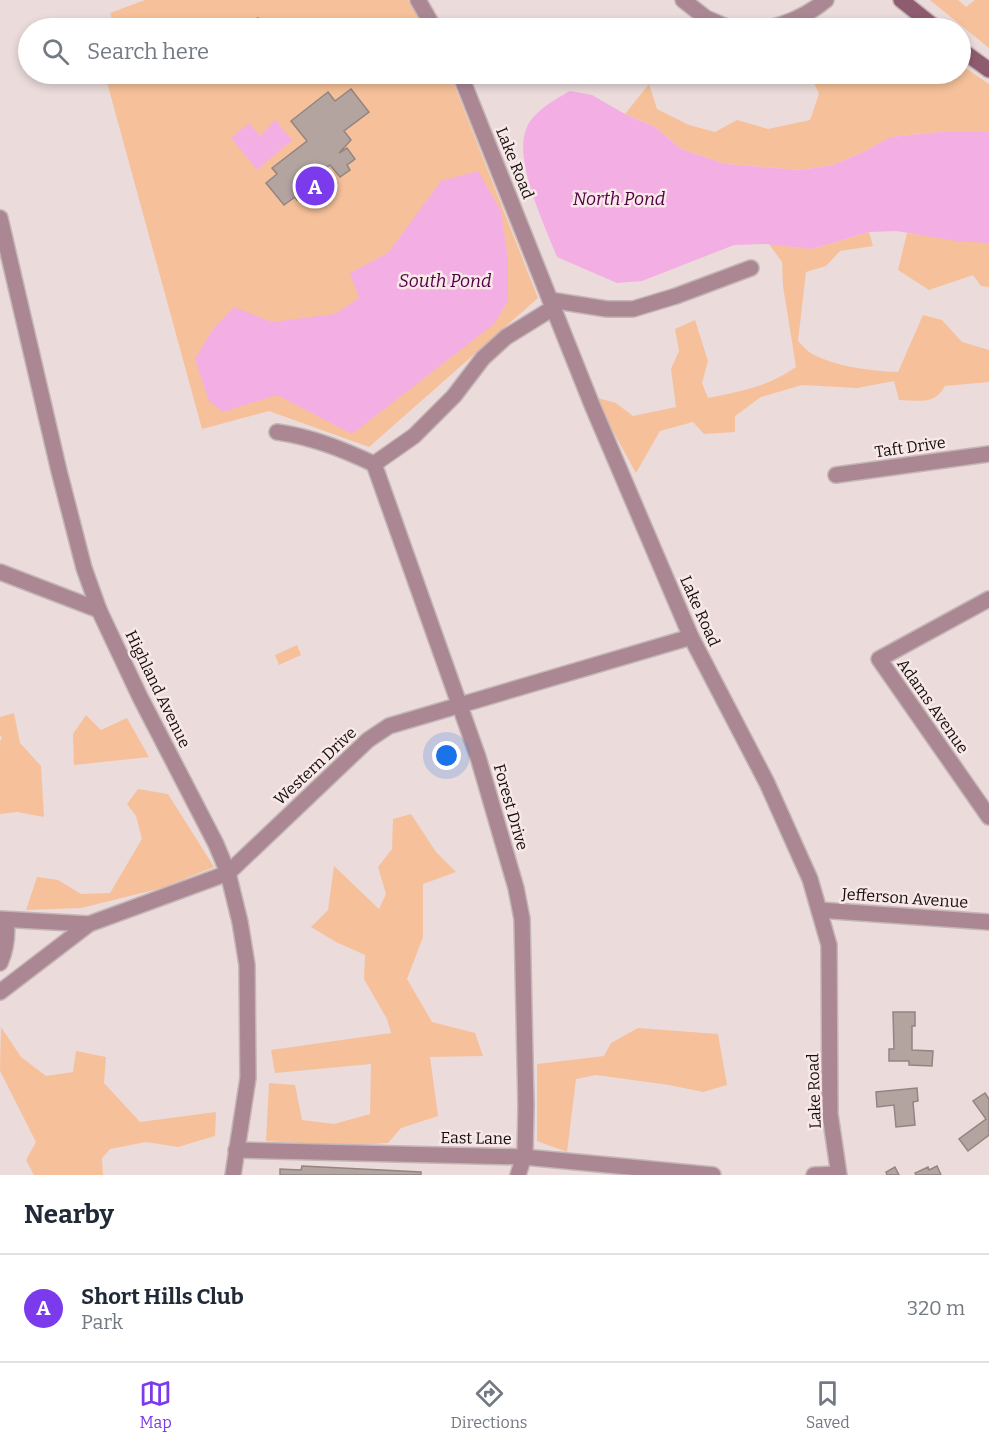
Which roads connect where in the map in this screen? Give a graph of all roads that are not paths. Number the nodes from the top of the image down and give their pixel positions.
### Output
1 (418, 0) edge
2 (683, 0) edge
3 (826, 0) edge
4 (901, 0) edge
5 (428, 18) edge
6 (706, 18) edge
7 (798, 18) edge
8 (924, 18) edge
9 (971, 57) edge
10 (989, 70) edge
11 (464, 84) edge
12 (0, 219) edge
13 (751, 268) dead end
14 (552, 304) junction
15 (277, 432) dead end
16 (989, 454) edge
17 (374, 464) junction
18 (836, 475) dead end
19 (0, 572) edge
20 (989, 598) edge
21 (99, 610) junction
22 (691, 637) junction
23 (460, 705) junction
24 (989, 818) edge
25 (228, 873) junction
26 (819, 910) junction
27 (3, 920) edge
28 (989, 922) edge
29 (89, 924) junction
30 (0, 963) edge
31 (0, 992) edge
32 (236, 1150) junction
33 (524, 1157) junction
34 (838, 1174) edge
35 (233, 1175) edge
36 (518, 1175) edge
37 (714, 1175) edge
38 (813, 1175) edge

1 - 5 street
2 - 6 street
3 - 7 street
4 - 8 street
9 - 10 street
11 - 14 street, Lake Road
12 - 21 street, Highland Avenue
13 - 14 street
14 - 17 street
14 - 22 street, Lake Road
15 - 17 street
16 - 18 street, Taft Drive
17 - 23 street, Forest Drive
19 - 21 street
20 - 24 street, Adams Avenue
21 - 25 street, Highland Avenue
22 - 23 street, Western Drive
22 - 26 street, Lake Road
23 - 25 street, Western Drive
23 - 33 street, Forest Drive
25 - 29 street, Western Drive
25 - 32 street, Highland Avenue
26 - 28 street, Jefferson Avenue
26 - 34 street, Lake Road
27 - 29 street
27 - 30 street
29 - 31 street, Western Drive
32 - 33 street, East Lane
32 - 35 street, Highland Avenue
33 - 36 street, Forest Drive
33 - 37 street, East Lane
34 - 38 street

